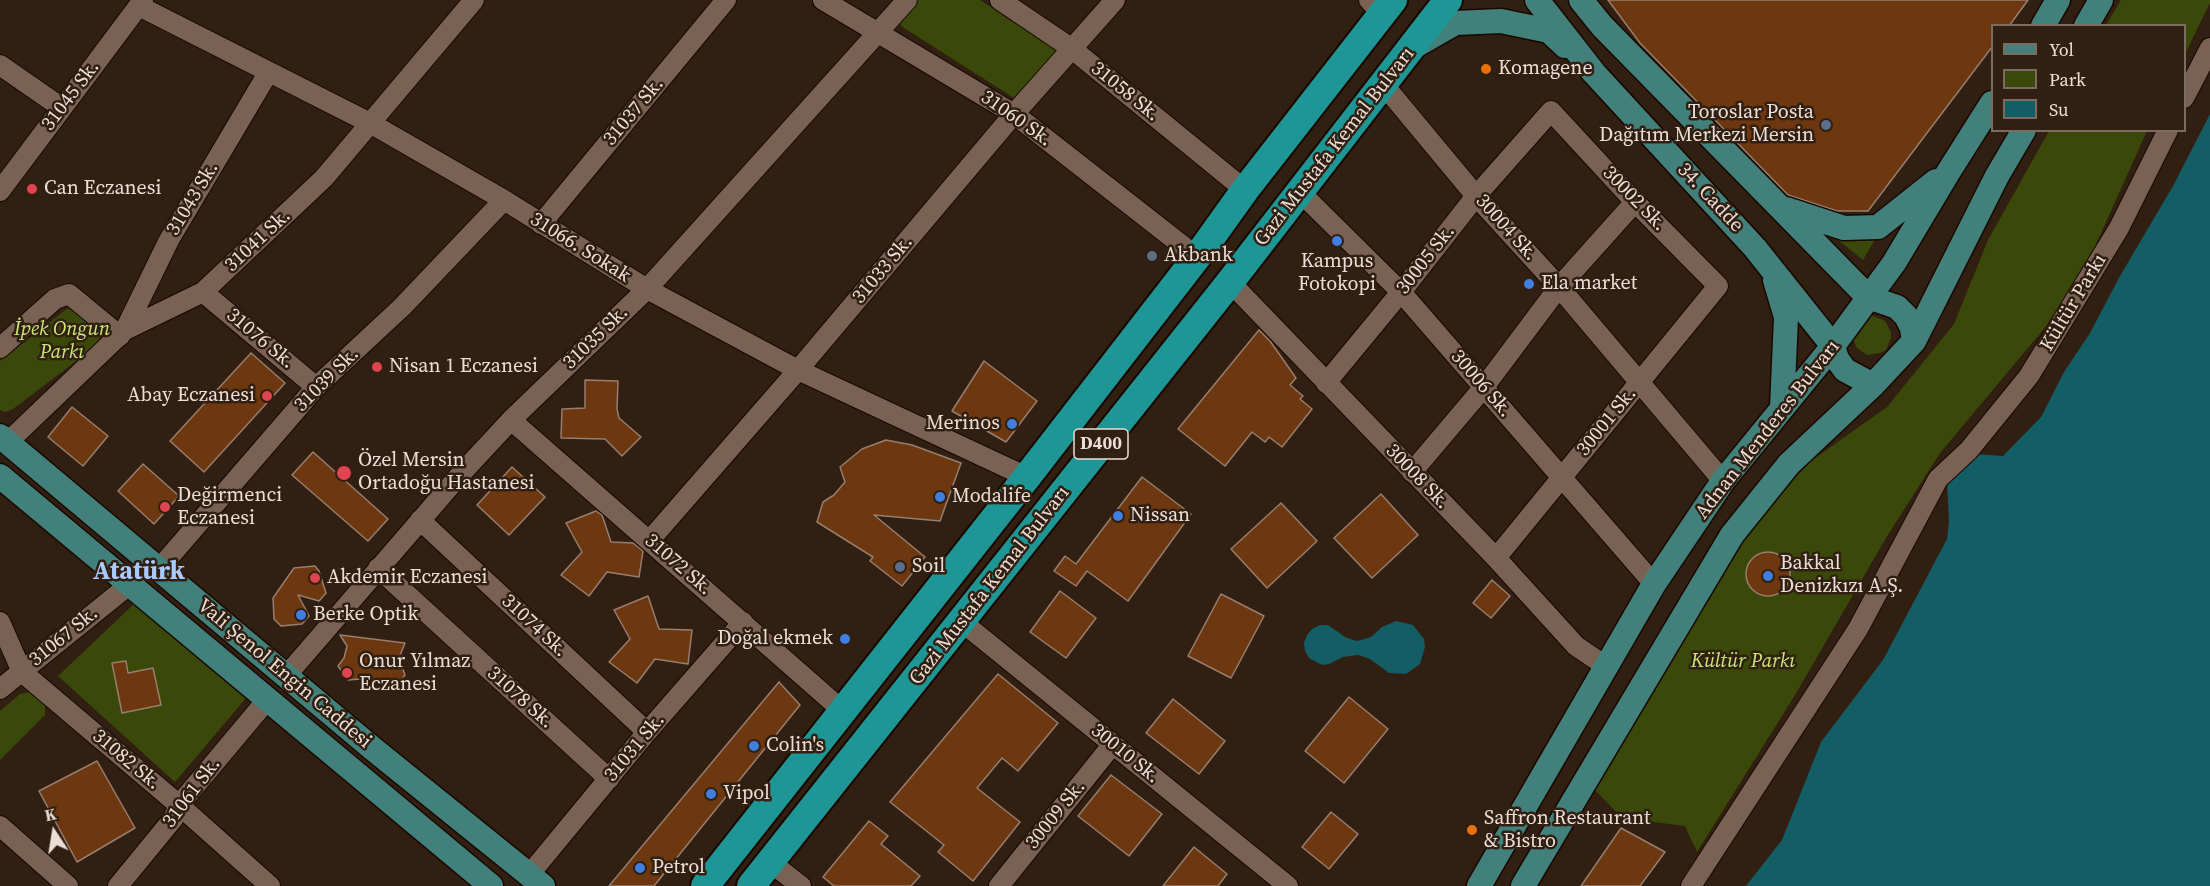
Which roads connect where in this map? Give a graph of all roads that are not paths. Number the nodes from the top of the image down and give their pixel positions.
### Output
1 (474, 0) edge
2 (726, 0) edge
3 (823, 0) edge
4 (907, 0) edge
5 (1000, 0) edge
6 (1115, 0) edge
7 (1448, 0) edge
8 (1537, 0) edge
9 (1581, 0) edge
10 (1592, 0) edge
11 (2058, 0) edge
12 (2101, 0) edge
13 (141, 3) edge
14 (1386, 3) edge
15 (2044, 24) edge
16 (2087, 24) edge
17 (1602, 26) junction
18 (880, 32) junction
19 (1071, 48) junction
20 (2210, 48) edge
21 (1410, 49) junction
22 (0, 65) edge
23 (268, 73) junction
24 (1594, 73) junction
25 (1383, 84) junction
26 (2186, 94) edge
27 (1991, 105) edge
28 (62, 108) junction
29 (1551, 111) joint
30 (1014, 114) junction
31 (370, 123) junction
32 (2023, 132) edge
33 (2167, 132) edge
34 (1949, 171) junction
35 (1245, 190) junction
36 (0, 191) edge
37 (1300, 192) junction
38 (1476, 196) junction
39 (504, 200) junction
40 (1635, 202) junction
41 (1781, 207) junction
42 (541, 224) junction
43 (1755, 248) junction
44 (1197, 257) junction
45 (1230, 282) junction
46 (1718, 286) joint
47 (1559, 287) junction
48 (647, 290) junction
49 (203, 291) junction
50 (1401, 292) junction
51 (1868, 297) junction
52 (123, 333) junction
53 (1914, 341) junction
54 (1833, 346) junction
55 (0, 348) edge
56 (798, 370) junction
57 (1326, 383) junction
58 (1639, 383) junction
59 (1873, 385) junction
60 (316, 387) junction
61 (1484, 387) junction
62 (1782, 408) junction
63 (511, 420) junction
64 (4, 439) edge
65 (1412, 472) junction
66 (0, 476) edge
67 (1027, 477) junction
68 (1563, 477) junction
69 (1723, 481) junction
70 (420, 520) junction
71 (650, 540) junction
72 (1496, 558) junction
73 (378, 568) junction
74 (159, 569) junction
75 (1654, 584) junction
76 (129, 585) junction
77 (0, 622) edge
78 (743, 622) junction
79 (962, 622) junction
80 (1607, 667) junction
81 (22, 672) junction
82 (286, 676) junction
83 (0, 689) edge
84 (267, 700) junction
85 (843, 711) junction
86 (647, 732) junction
87 (1113, 744) junction
88 (609, 779) junction
89 (179, 805) junction
90 (0, 826) edge
91 (770, 862) junction
92 (1265, 879) edge
93 (536, 880) edge
94 (123, 884) edge
95 (68, 886) edge
96 (270, 886) edge
97 (491, 886) edge
98 (705, 886) edge
99 (751, 886) edge
100 (801, 886) edge
101 (999, 886) edge
102 (1288, 886) edge
103 (1479, 886) edge
104 (1523, 886) edge
105 (1691, 886) edge

1 - 31 street, 31041 Sk.
2 - 42 street, 31037 Sk.
3 - 18 street, 31060 Sk.
4 - 18 street, 31035 Sk.
5 - 19 street, 31058 Sk.
6 - 19 street, 31033 Sk.
7 - 21 highway, Gazi Mustafa Kemal Bulvarı / D400
8 - 24 main road, 34. Cadde
9 - 17 main road
10 - 17 main road
11 - 15 main road
12 - 16 main road
13 - 23 street, 31066. Sokak
13 - 28 street, 31045 Sk.
14 - 35 highway, Gazi Mustafa Kemal Bulvarı / D400
17 - 41 main road
18 - 30 street, 31060 Sk.
18 - 48 street, 31035 Sk.
19 - 30 street, 31033 Sk.
19 - 35 street, 31058 Sk.
20 - 26 street
21 - 24 main road
21 - 25 highway, Gazi Mustafa Kemal Bulvarı / D400
22 - 28 street
23 - 31 street, 31066. Sokak
23 - 52 street, 31043 Sk.
24 - 43 main road, 34. Cadde
25 - 37 highway, Gazi Mustafa Kemal Bulvarı / D400
25 - 38 street, 30004 Sk.
27 - 34 main road, Adnan Menderes Bulvarı
28 - 36 street, 31045 Sk.
29 - 38 street, 30005 Sk.
29 - 40 street, 30002 Sk.
30 - 44 street, 31060 Sk.
30 - 56 street, 31033 Sk.
31 - 39 street, 31066. Sokak
31 - 49 street, 31041 Sk.
32 - 53 main road, Adnan Menderes Bulvarı
33 - 105 street, Kültür Parkı
34 - 41 main road
34 - 51 main road, Adnan Menderes Bulvarı
35 - 44 highway, Gazi Mustafa Kemal Bulvarı / D400
37 - 45 highway, Gazi Mustafa Kemal Bulvarı / D400
37 - 50 street, 30006 Sk.
38 - 47 street, 30004 Sk.
38 - 50 street, 30005 Sk.
39 - 42 street, 31066. Sokak
39 - 60 street, 31039 Sk.
40 - 46 street, 30002 Sk.
40 - 47 street
41 - 51 main road
42 - 48 street, 31066. Sokak
43 - 54 main road, 34. Cadde
43 - 62 main road
44 - 67 highway, Gazi Mustafa Kemal Bulvarı / D400
45 - 57 street, 30008 Sk.
45 - 79 highway, Gazi Mustafa Kemal Bulvarı / D400
46 - 58 street, 30001 Sk.
47 - 58 street, 30004 Sk.
47 - 61 street
48 - 56 street, 31066. Sokak
48 - 63 street, 31035 Sk.
49 - 52 street, 31041 Sk.
49 - 60 street, 31076 Sk.
50 - 57 street, 30005 Sk.
50 - 61 street, 30006 Sk.
51 - 53 main road
51 - 54 main road, Adnan Menderes Bulvarı
52 - 55 street
52 - 64 street, 31041 Sk.
53 - 59 main road, Adnan Menderes Bulvarı
54 - 59 main road
54 - 62 main road, Adnan Menderes Bulvarı
56 - 67 street, 31066. Sokak
56 - 71 street, 31033 Sk.
57 - 65 street, 30008 Sk.
58 - 68 street, 30001 Sk.
58 - 69 street, 30004 Sk.
59 - 104 main road, Adnan Menderes Bulvarı
60 - 74 street, 31039 Sk.
61 - 65 street
61 - 68 street, 30006 Sk.
62 - 69 main road, Adnan Menderes Bulvarı
63 - 70 street, 31035 Sk.
63 - 71 street, 31072 Sk.
64 - 74 main road, Vali Şenol Engin Caddesi
65 - 72 street, 30008 Sk.
66 - 76 main road, Vali Şenol Engin Caddesi
67 - 85 highway, Gazi Mustafa Kemal Bulvarı / D400
68 - 72 street, 30001 Sk.
68 - 75 street, 30006 Sk.
69 - 75 main road, Adnan Menderes Bulvarı
70 - 73 street, 31035 Sk.
70 - 86 street, 31074 Sk.
71 - 78 street, 31072 Sk.
72 - 80 street, 30008 Sk.
73 - 82 street, 31035 Sk.
73 - 88 street, 31078 Sk.
74 - 82 main road, Vali Şenol Engin Caddesi
75 - 80 main road, Adnan Menderes Bulvarı
76 - 81 street, 31067 Sk.
76 - 84 main road, Vali Şenol Engin Caddesi
77 - 81 street, 31082 Sk.
78 - 85 street, 31072 Sk.
78 - 86 street, 31031 Sk.
79 - 87 street, 30010 Sk.
79 - 91 highway, Gazi Mustafa Kemal Bulvarı / D400
80 - 103 main road, Adnan Menderes Bulvarı
81 - 83 street, 31067 Sk.
81 - 89 street, 31082 Sk.
82 - 93 main road, Vali Şenol Engin Caddesi
84 - 89 street, 31061 Sk.
84 - 97 main road, Vali Şenol Engin Caddesi
85 - 98 highway, Gazi Mustafa Kemal Bulvarı / D400
86 - 88 street, 31031 Sk.
87 - 92 street, 30010 Sk.
87 - 101 street, 30009 Sk.
88 - 93 street, 31031 Sk.
89 - 94 street, 31061 Sk.
89 - 96 street, 31082 Sk.
90 - 95 street
91 - 99 highway, Gazi Mustafa Kemal Bulvarı / D400
91 - 100 street
92 - 102 street, 30010 Sk.

